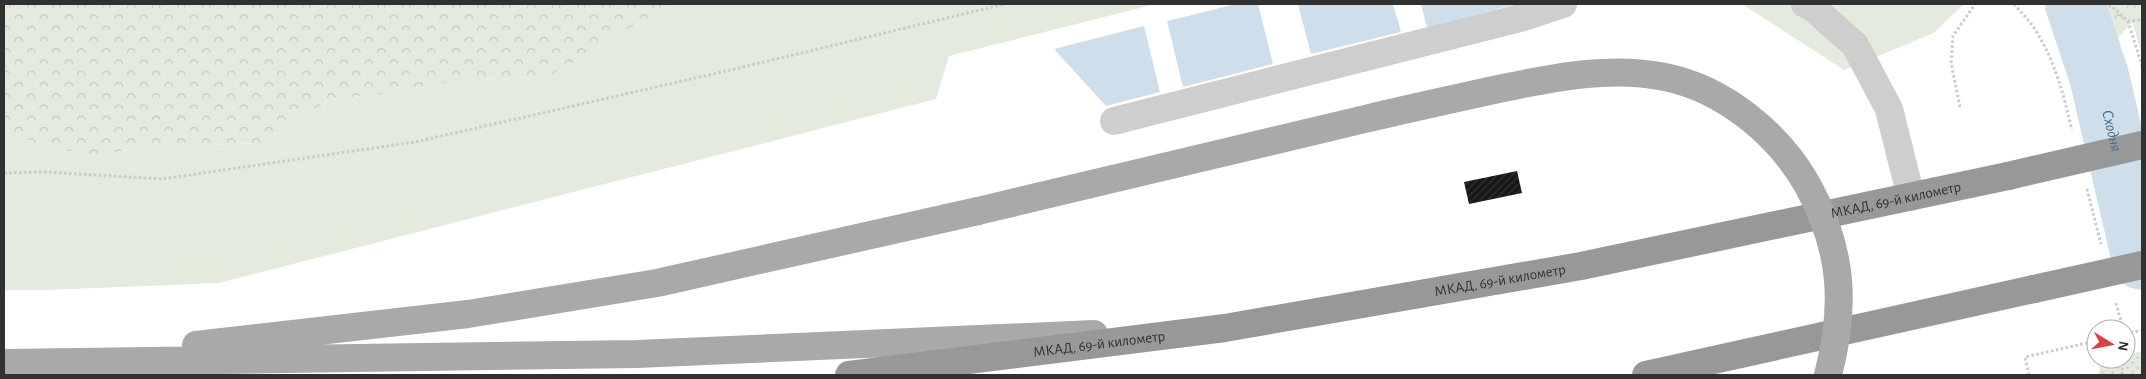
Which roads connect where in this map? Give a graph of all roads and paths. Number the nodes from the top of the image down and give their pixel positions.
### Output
1 (1005, 4) edge
2 (1563, 4) edge
3 (1805, 4) edge
4 (1975, 4) edge
5 (2014, 4) edge
6 (2109, 4) edge
7 (2142, 20) edge
8 (2128, 21) junction
9 (2142, 66) edge
10 (1960, 107) dead end
11 (1114, 120) dead end
12 (2074, 136) dead end
13 (2142, 146) edge
14 (4, 173) edge
15 (2086, 184) dead end
16 (1911, 197) junction
17 (2103, 252) dead end
18 (2142, 265) edge
19 (2116, 300) dead end
20 (2121, 319) edge
21 (1225, 328) junction
22 (2086, 343) edge
23 (16, 362) edge
24 (849, 375) edge
25 (1646, 375) edge
26 (1828, 375) edge
27 (2029, 375) edge

1 - 14 path
2 - 11 lane
3 - 16 lane
4 - 10 path
5 - 12 path
6 - 8 path
7 - 8 path
8 - 9 path
13 - 16 highway, МКАД, 69-й километр, bridge
15 - 17 path
16 - 21 highway, МКАД, 69-й километр
18 - 25 highway, bridge
19 - 20 path
21 - 23 main road
21 - 24 highway, МКАД, 69-й километр
22 - 27 path
23 - 26 main road, bridge

